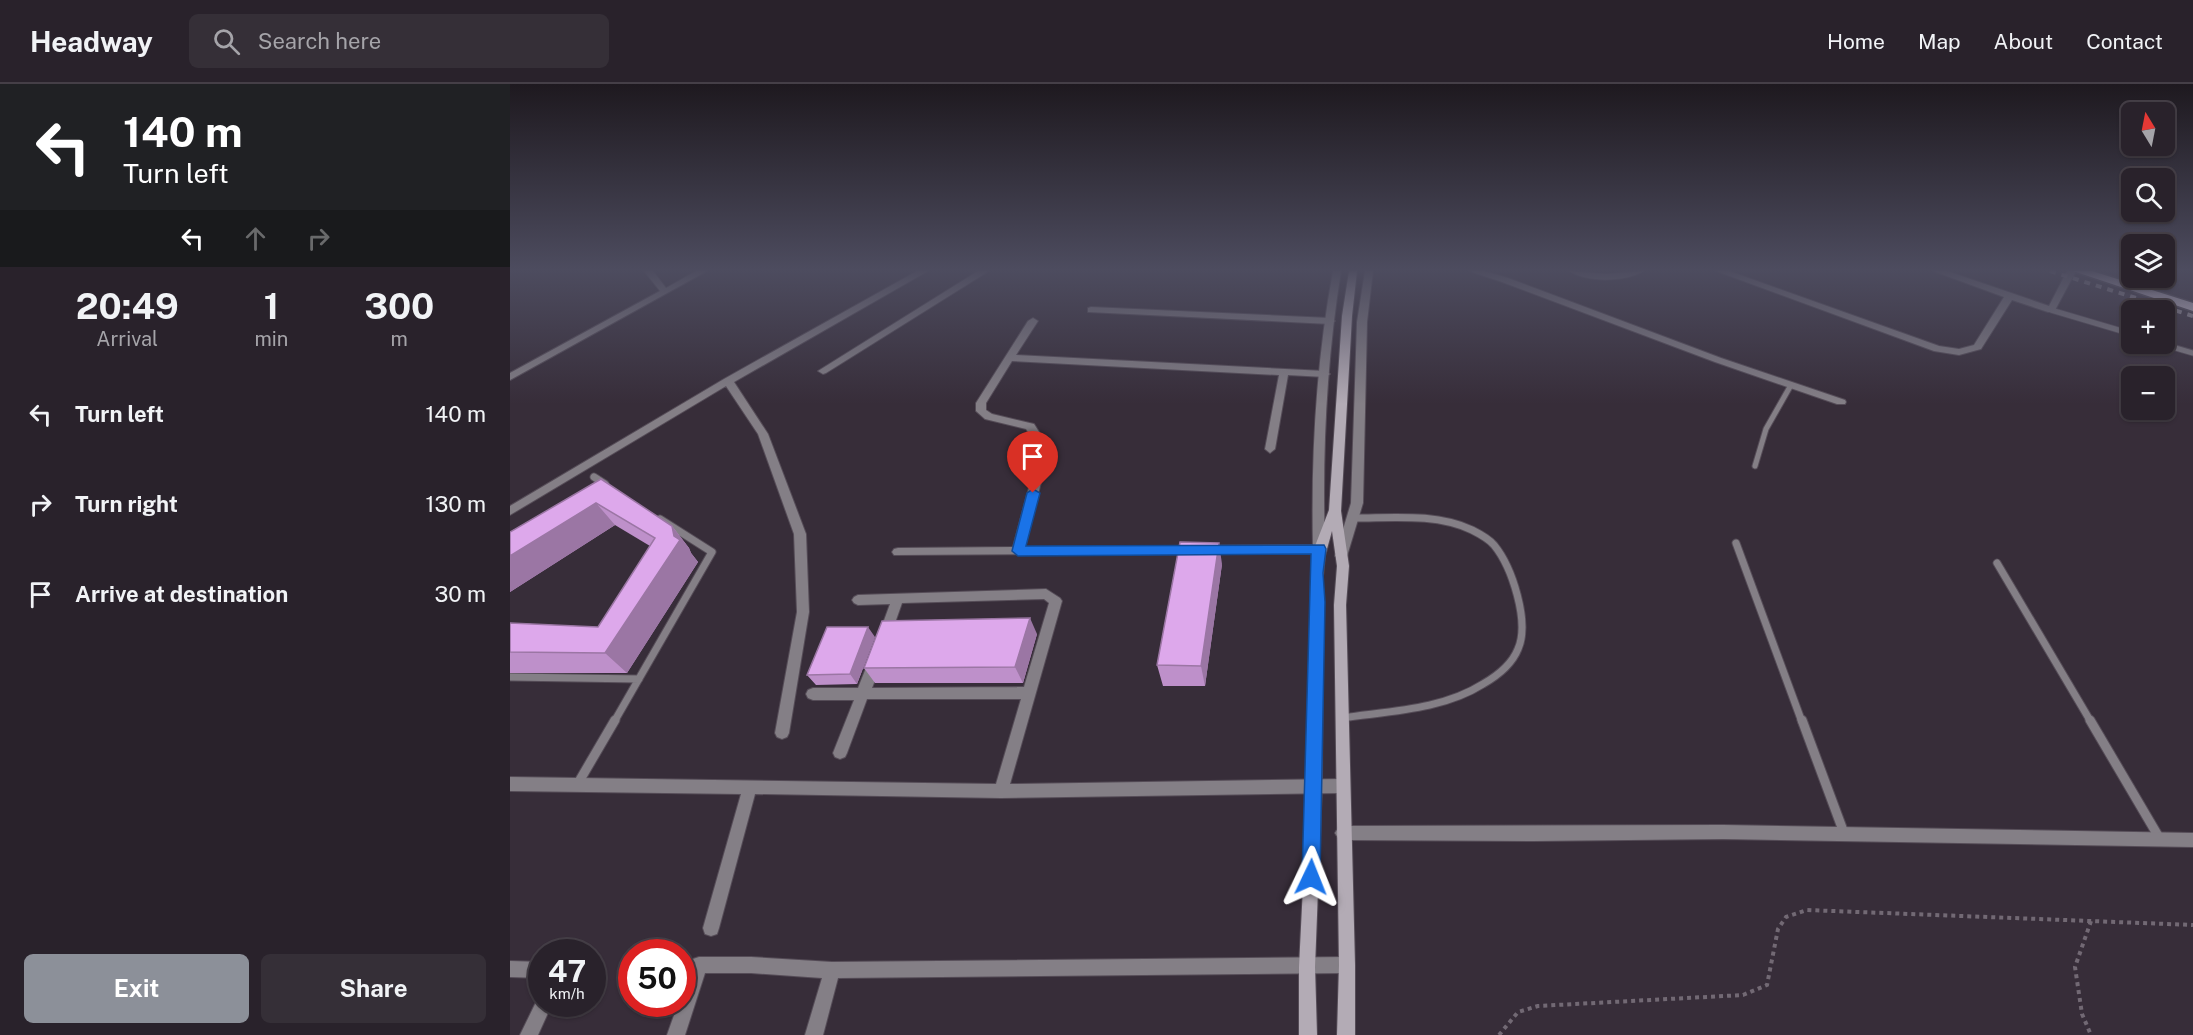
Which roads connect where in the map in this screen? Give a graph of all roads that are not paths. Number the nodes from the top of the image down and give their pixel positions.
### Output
1 (623, 315) edge
2 (845, 315) edge
3 (911, 315) edge
4 (1208, 315) edge
5 (1331, 315) edge
6 (1347, 315) edge
7 (1363, 315) edge
8 (1601, 315) edge
9 (1843, 315) edge
10 (1998, 315) edge
11 (2069, 315) edge
12 (1034, 321) dead end
13 (1330, 321) junction
14 (2121, 331) edge
15 (2175, 348) edge
16 (2193, 353) edge
17 (1010, 358) junction
18 (823, 371) dead end
19 (1284, 372) junction
20 (1325, 374) junction
21 (510, 378) edge
22 (728, 381) junction
23 (1791, 385) junction
24 (1841, 402) dead end
25 (1269, 449) dead end
26 (1755, 466) dead end
27 (594, 477) dead end
28 (616, 491) edge
29 (510, 511) edge
30 (1335, 511) junction
31 (654, 515) edge
32 (1354, 518) junction
33 (1736, 543) dead end
34 (1319, 549) junction
35 (1018, 551) junction
36 (898, 552) dead end
37 (1341, 556) junction
38 (1997, 563) dead end
39 (898, 598) junction
40 (858, 600) dead end
41 (510, 677) edge
42 (639, 680) junction
43 (1030, 693) junction
44 (813, 694) dead end
45 (864, 694) junction
46 (1342, 718) junction
47 (782, 733) dead end
48 (840, 753) dead end
49 (510, 784) edge
50 (578, 785) junction
51 (1315, 786) junction
52 (1343, 786) junction
53 (750, 787) junction
54 (1001, 791) junction
55 (1343, 833) junction
56 (1845, 836) junction
57 (2160, 839) junction
58 (2193, 840) edge
59 (711, 928) dead end
60 (1347, 965) junction
61 (1307, 967) junction
62 (510, 969) edge
63 (528, 970) edge
64 (832, 970) junction
65 (538, 1017) edge
66 (529, 1035) edge
67 (676, 1035) edge
68 (814, 1035) edge
69 (1308, 1035) edge
70 (1346, 1035) edge

1 - 21 street
2 - 22 street
3 - 18 street
4 - 13 street
5 - 13 street
6 - 30 main road
7 - 32 street
8 - 23 street
9 - 10 street
11 - 14 lane
12 - 17 street
13 - 20 street
15 - 16 lane
17 - 19 street
17 - 35 street
19 - 20 street
19 - 25 street
20 - 34 street
22 - 29 street
22 - 47 street
23 - 24 street
23 - 26 lane
27 - 28 lane
30 - 34 main road
30 - 37 main road
31 - 42 lane
32 - 37 street
32 - 46 lane
33 - 56 lane
34 - 35 street
34 - 51 main road
35 - 36 street
37 - 46 main road
38 - 57 lane
39 - 40 street
39 - 43 street
39 - 45 street
41 - 42 lane
42 - 50 lane
43 - 45 street
43 - 54 street
44 - 45 street
45 - 48 street
46 - 52 main road
49 - 50 street
50 - 53 street
51 - 52 street
51 - 54 street
51 - 61 main road
52 - 55 main road
53 - 54 street
53 - 59 street
55 - 56 street
55 - 60 main road
56 - 57 street
57 - 58 street
60 - 61 street
60 - 70 main road
61 - 64 street
61 - 69 main road
62 - 63 street
64 - 67 street
64 - 68 street
65 - 66 street

